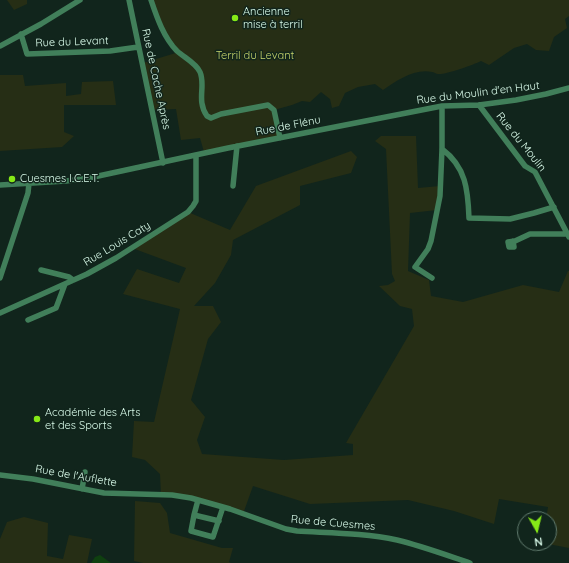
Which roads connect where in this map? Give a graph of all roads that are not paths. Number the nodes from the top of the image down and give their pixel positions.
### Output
1 (80, 0) edge
2 (129, 0) edge
3 (151, 0) edge
4 (21, 34) junction
5 (0, 46) edge
6 (138, 46) junction
7 (569, 88) edge
8 (479, 104) junction
9 (442, 106) junction
10 (342, 126) joint
11 (280, 138) junction
12 (238, 146) junction
13 (442, 149) junction
14 (196, 155) junction
15 (163, 163) junction
16 (196, 169) junction
17 (29, 183) junction
18 (0, 185) edge
19 (233, 186) dead end
20 (199, 192) dead end
21 (554, 207) junction
22 (568, 235) edge
23 (513, 241) dead end
24 (41, 270) dead end
25 (0, 278) edge
26 (432, 278) dead end
27 (73, 280) junction
28 (65, 284) junction
29 (0, 312) edge
30 (28, 320) dead end
31 (85, 472) dead end
32 (0, 475) edge
33 (82, 489) junction
34 (172, 495) joint
35 (198, 500) junction
36 (223, 507) junction
37 (194, 515) junction
38 (219, 521) junction
39 (470, 563) edge

1 - 4 street
2 - 6 street, Rue de Cache Après
3 - 11 street
4 - 5 street
4 - 6 street, Rue du Levant
6 - 15 street, Rue de Cache Après
7 - 8 street, Rue du Moulin d'en Haut
8 - 9 street, Rue du Moulin d'en Haut
8 - 21 street, Rue du Moulin
9 - 10 street, Rue du Moulin d'en Haut
9 - 13 street
10 - 11 street, Rue de Flénu
11 - 12 street, Rue de Flénu
12 - 14 street, Rue de Flénu
12 - 19 street
13 - 21 street
13 - 26 street
14 - 15 street, Rue de Flénu
14 - 16 street, Rue Louis Caty
15 - 17 street, Rue de Flénu
16 - 20 street
16 - 27 street, Rue Louis Caty
17 - 18 street, Rue de Flénu
17 - 25 street
21 - 22 street, Rue du Moulin
22 - 23 street
24 - 27 street
27 - 28 street, Rue Louis Caty
28 - 29 street, Rue Louis Caty
28 - 30 street
31 - 33 street
32 - 33 street, Rue de l'Auflette
33 - 34 street, Rue de l'Auflette
34 - 35 street, Rue de Cuesmes
35 - 36 street, Rue de Cuesmes
35 - 37 street
36 - 38 street
36 - 39 street, Rue de Cuesmes
37 - 38 street
37 - 38 street

